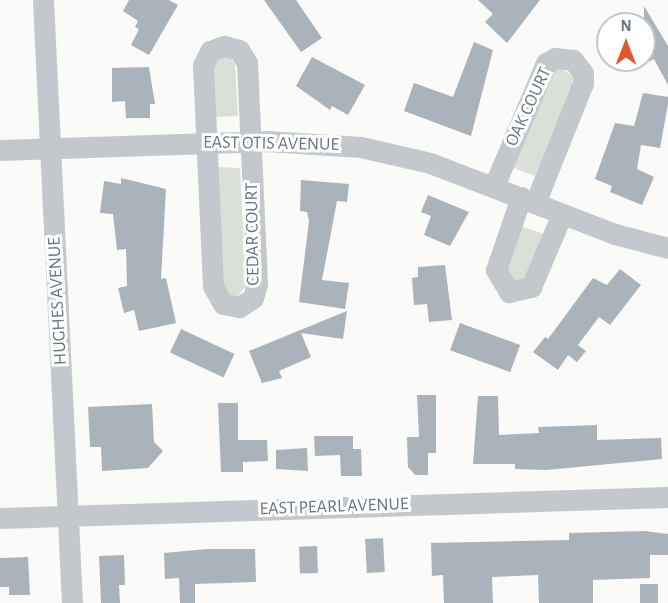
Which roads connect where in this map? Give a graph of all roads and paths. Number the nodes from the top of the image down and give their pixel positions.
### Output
1 (43, 0) edge
2 (251, 141) junction
3 (206, 143) junction
4 (50, 148) junction
5 (0, 150) edge
6 (494, 186) junction
7 (528, 200) junction
8 (562, 214) junction
9 (668, 248) edge
10 (668, 497) edge
11 (68, 516) junction
12 (0, 518) edge
13 (72, 603) edge

1 - 4 street, HUGHES AVENUE
2 - 3 street, EAST OTIS AVENUE
2 - 3 street, CEDAR COURT
2 - 3 street, CEDAR COURT
2 - 6 street, EAST OTIS AVENUE
3 - 4 street, EAST OTIS AVENUE
4 - 5 street, EAST OTIS AVENUE
4 - 11 street, HUGHES AVENUE
6 - 7 street, EAST OTIS AVENUE
6 - 7 street, OAK COURT
7 - 8 street, EAST OTIS AVENUE
7 - 8 street, OAK COURT
8 - 9 street, EAST OTIS AVENUE
10 - 11 street, EAST PEARL AVENUE
11 - 12 street, EAST PEARL AVENUE
11 - 13 street, HUGHES AVENUE

